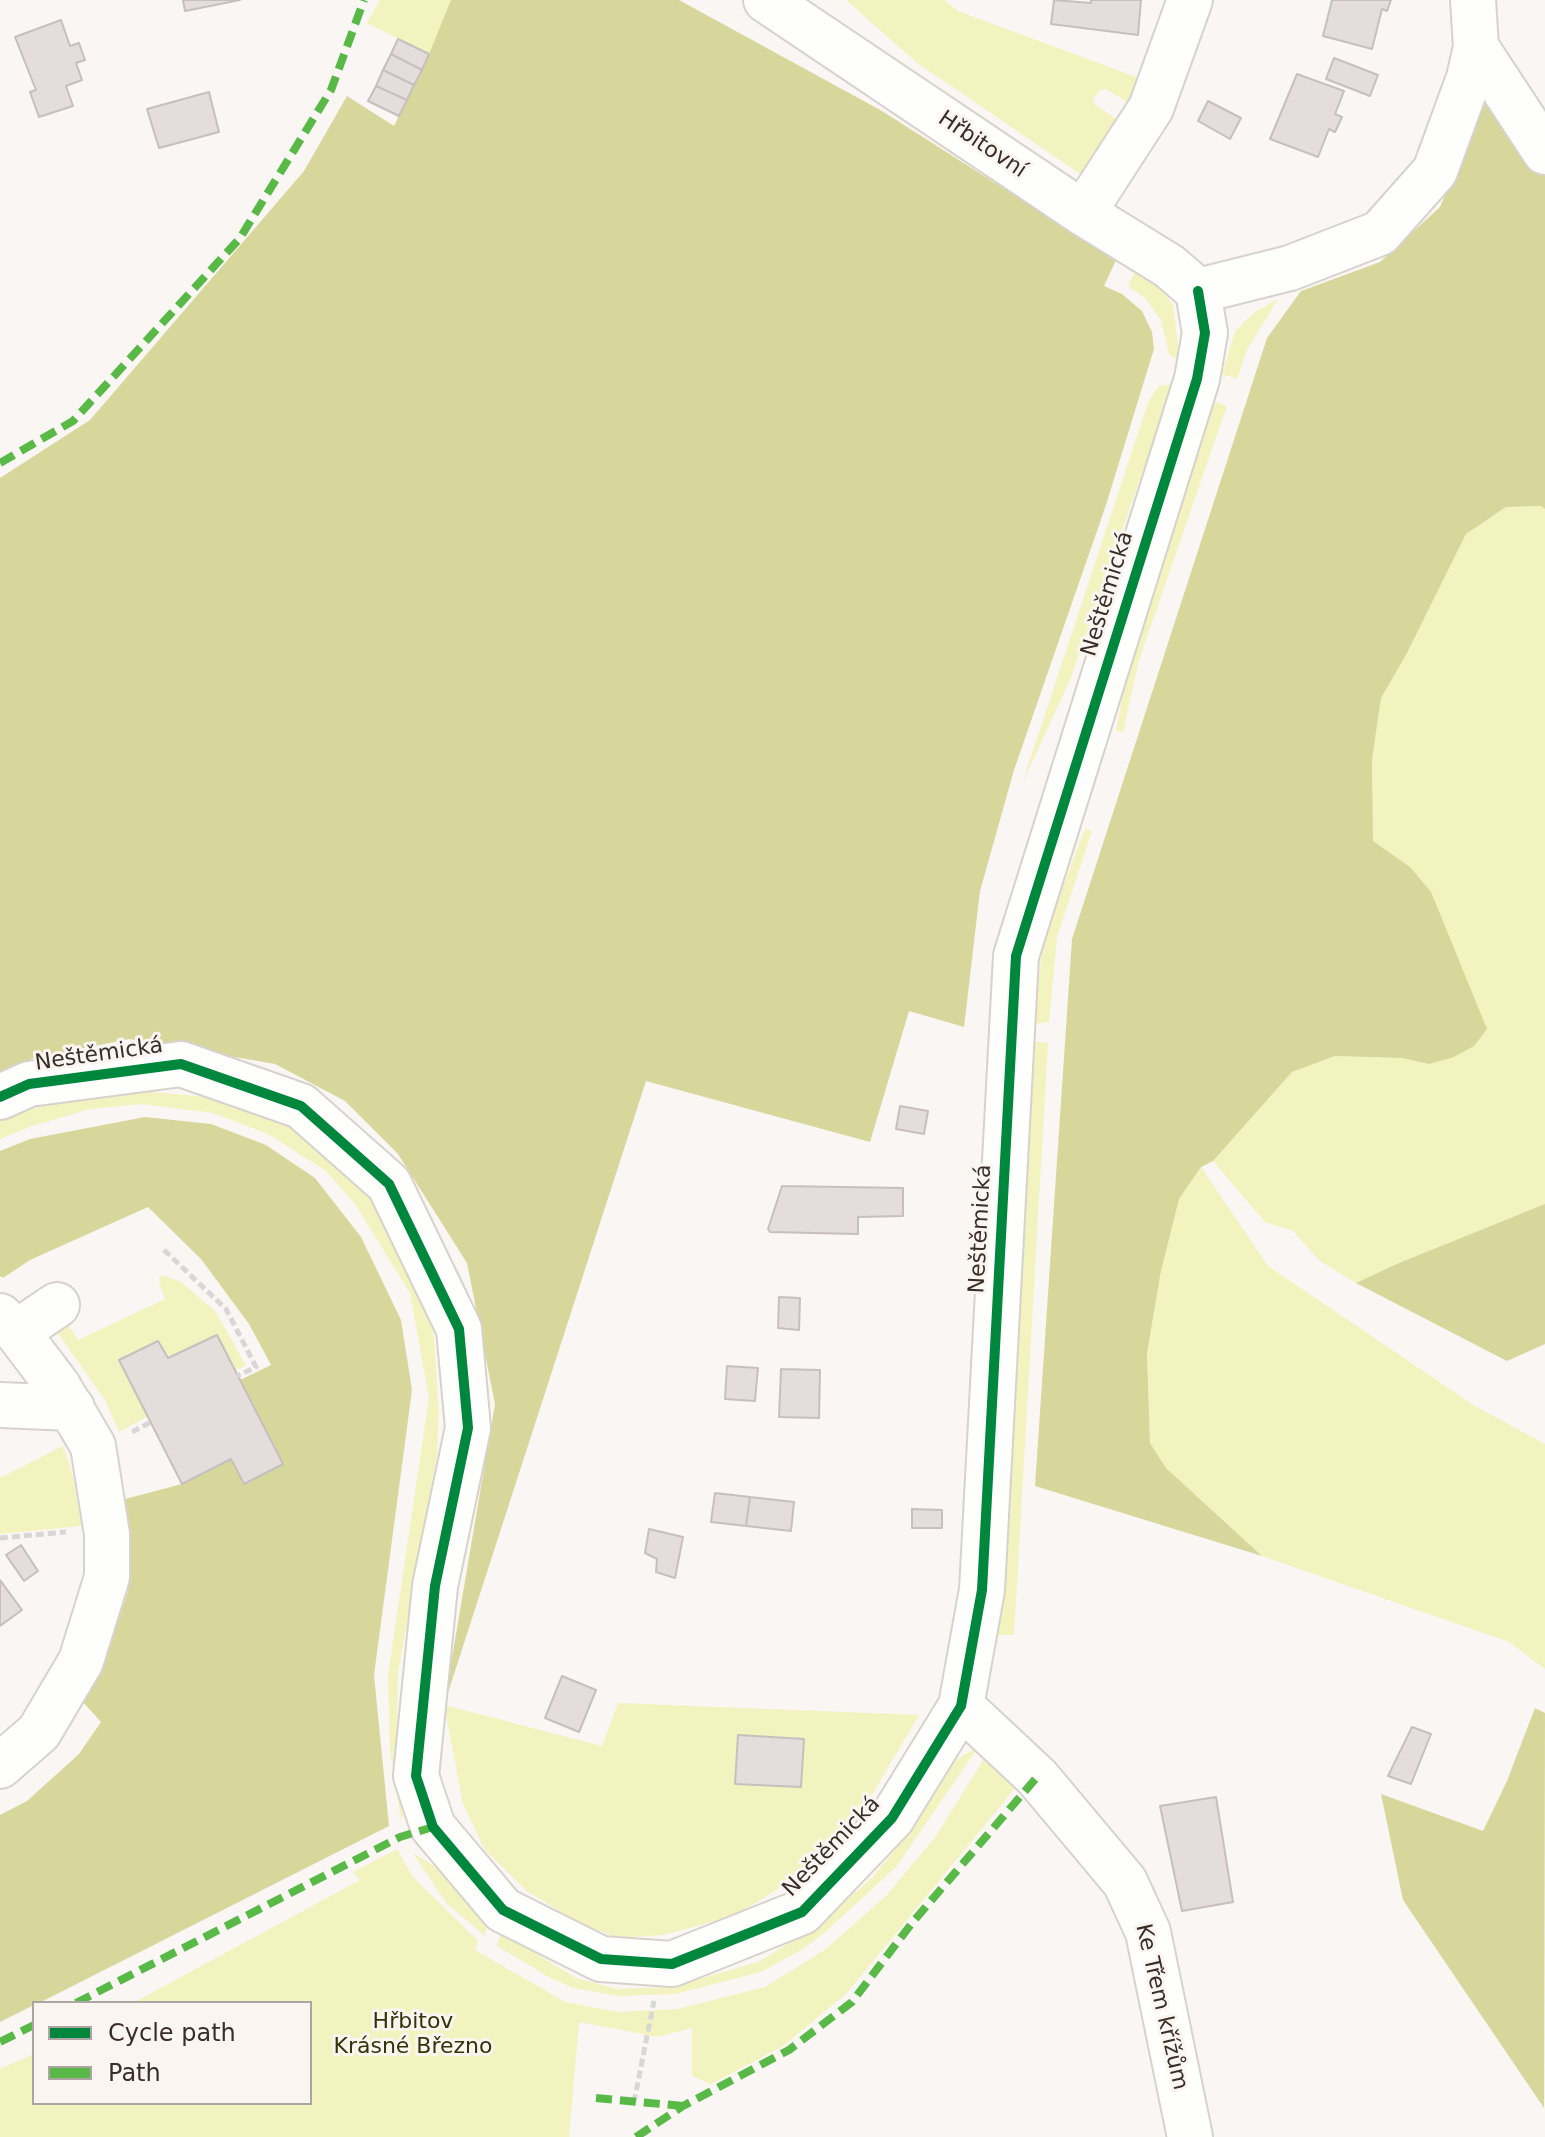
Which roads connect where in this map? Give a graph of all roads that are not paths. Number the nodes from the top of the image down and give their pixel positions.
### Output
1 (766, 0) edge
2 (1190, 0) edge
3 (1473, 0) edge
4 (1476, 47) junction
5 (1545, 152) edge
6 (1083, 213) junction
7 (1198, 291) junction
8 (0, 1097) edge
9 (57, 1305) dead end
10 (8, 1324) edge
11 (0, 1405) edge
12 (72, 1408) junction
13 (961, 1706) junction
14 (0, 1766) edge
15 (1190, 2137) edge

1 - 6 street, Hřbitovní
2 - 6 street
3 - 4 street
4 - 5 street
4 - 7 street
6 - 7 street, Hřbitovní
7 - 13 street, Neštěmická
8 - 13 street, Neštěmická
9 - 10 street
10 - 12 street
11 - 12 street
12 - 14 street
13 - 15 street, Ke Třem křížům

